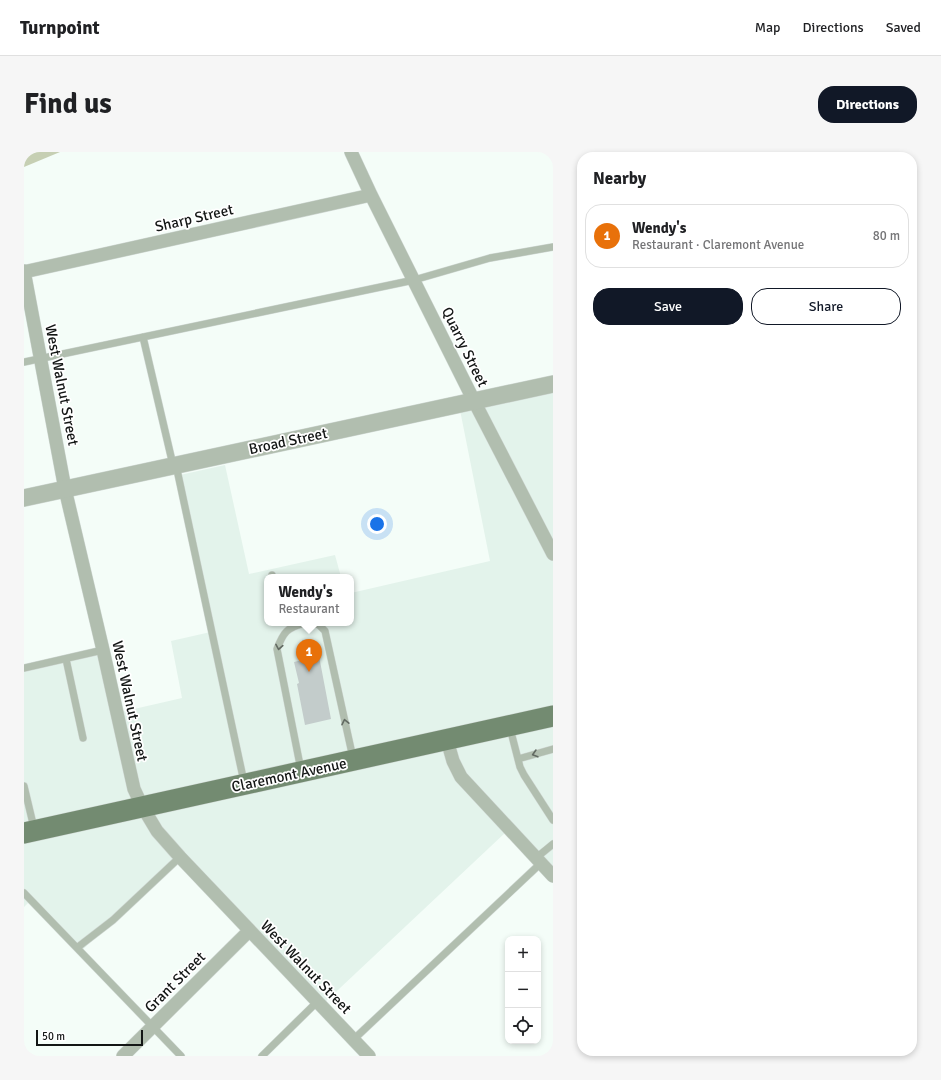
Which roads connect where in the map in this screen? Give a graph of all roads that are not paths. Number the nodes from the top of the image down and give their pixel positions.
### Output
1 (351, 152) edge
2 (371, 195) junction
3 (553, 247) edge
4 (24, 271) edge
5 (414, 280) junction
6 (143, 337) junction
7 (40, 359) junction
8 (24, 362) edge
9 (553, 384) edge
10 (474, 401) junction
11 (175, 465) junction
12 (65, 489) junction
13 (24, 498) edge
14 (553, 554) edge
15 (285, 626) edge
16 (294, 626) edge
17 (320, 626) edge
18 (287, 631) junction
19 (103, 650) junction
20 (66, 659) junction
21 (24, 668) edge
22 (553, 716) edge
23 (510, 726) junction
24 (83, 738) dead end
25 (447, 740) junction
26 (553, 749) edge
27 (518, 759) junction
28 (353, 760) junction
29 (301, 772) junction
30 (244, 784) junction
31 (24, 786) edge
32 (142, 806) junction
33 (553, 820) edge
34 (29, 832) edge
35 (553, 844) edge
36 (180, 857) junction
37 (539, 861) junction
38 (553, 876) edge
39 (24, 893) edge
40 (249, 931) junction
41 (78, 947) junction
42 (318, 1002) junction
43 (153, 1026) junction
44 (354, 1040) junction
45 (123, 1056) edge
46 (181, 1056) edge
47 (262, 1056) edge
48 (369, 1056) edge

1 - 2 street, Quarry Street
2 - 4 street, Sharp Street
2 - 5 street, Quarry Street
3 - 5 lane
4 - 7 street, West Walnut Street
5 - 6 lane
5 - 10 street, Quarry Street
6 - 7 lane
6 - 11 lane
7 - 8 lane
7 - 12 street, West Walnut Street
9 - 10 street, Broad Street
10 - 11 street, Broad Street
10 - 14 street, Quarry Street
11 - 12 street, Broad Street
11 - 30 lane
12 - 13 street, Broad Street
12 - 19 street, West Walnut Street
15 - 18 lane
16 - 18 lane
28 -> 17 lane
18 -> 29 lane
19 - 20 lane
19 - 32 street, West Walnut Street
20 - 21 lane
20 - 24 lane
22 - 23 main road, Claremont Avenue
23 - 25 main road, Claremont Avenue
23 - 27 lane
25 - 28 main road, Claremont Avenue
25 - 37 street
26 -> 27 lane
27 - 33 lane
28 - 29 main road, Claremont Avenue
29 - 30 main road, Claremont Avenue
30 - 32 main road, Claremont Avenue
31 - 34 lane
32 - 34 main road, Claremont Avenue
32 - 36 street, West Walnut Street
35 - 37 lane
36 - 40 street, West Walnut Street
36 - 41 lane
37 - 38 street
37 - 44 lane
39 - 41 lane
40 - 42 street, West Walnut Street
40 - 43 street, Grant Street
41 - 43 lane
42 - 44 street, West Walnut Street
42 - 47 lane
43 - 45 street, Grant Street
43 - 46 lane
44 - 48 street, West Walnut Street

